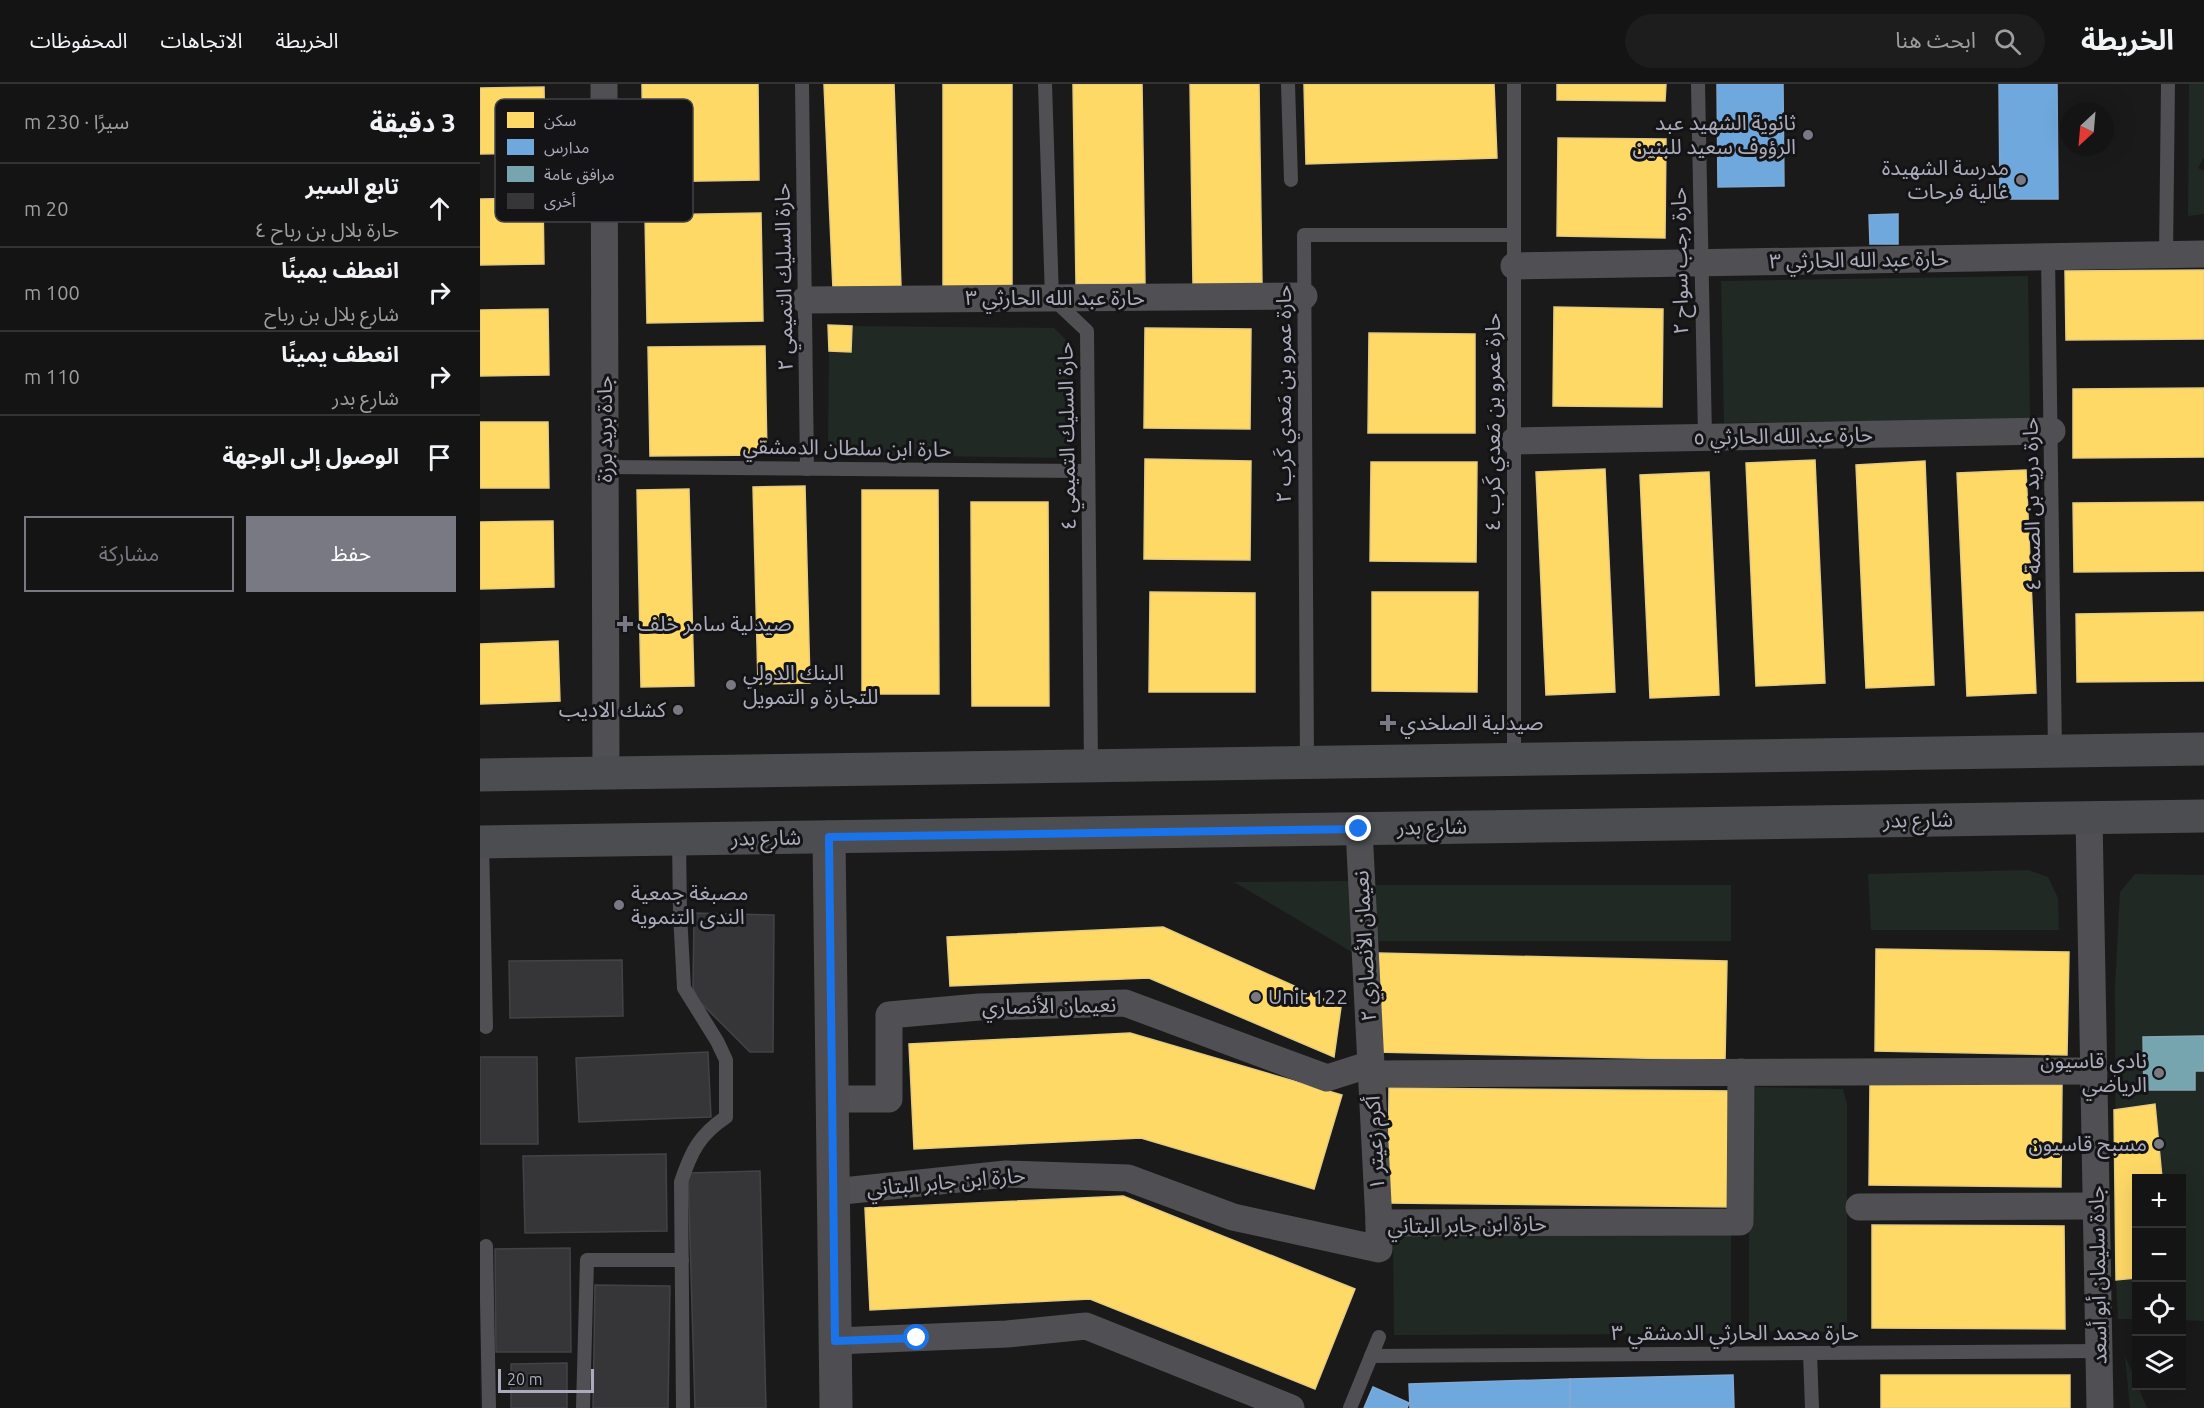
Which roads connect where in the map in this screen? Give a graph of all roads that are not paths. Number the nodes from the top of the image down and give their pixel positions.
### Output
1 (604, 84) edge
2 (802, 84) edge
3 (1045, 84) edge
4 (1288, 84) edge
5 (1514, 84) edge
6 (1698, 84) edge
7 (2168, 84) edge
8 (604, 99) edge
9 (1292, 180) dead end
10 (604, 222) edge
11 (1514, 235) junction
12 (2204, 254) edge
13 (2166, 255) junction
14 (2048, 256) junction
15 (1701, 263) junction
16 (1514, 266) junction
17 (1304, 296) junction
18 (1052, 298) junction
19 (805, 300) junction
20 (2052, 431) junction
21 (1705, 437) junction
22 (1514, 441) junction
23 (605, 467) junction
24 (807, 469) junction
25 (1088, 471) junction
26 (2204, 750) edge
27 (2055, 752) junction
28 (1514, 760) junction
29 (1306, 763) junction
30 (1091, 766) junction
31 (606, 773) junction
32 (480, 775) edge
33 (2204, 816) edge
34 (2089, 818) junction
35 (1359, 829) junction
36 (829, 837) junction
37 (680, 839) junction
38 (481, 842) edge
39 (486, 1027) dead end
40 (1371, 1069) junction
41 (2094, 1071) junction
42 (1741, 1072) junction
43 (832, 1099) junction
44 (833, 1192) junction
45 (2097, 1206) junction
46 (1859, 1207) dead end
47 (1379, 1223) junction
48 (486, 1246) dead end
49 (682, 1260) junction
50 (1379, 1337) dead end
51 (835, 1341) junction
52 (2099, 1351) junction
53 (1810, 1353) junction
54 (1371, 1356) junction
55 (489, 1408) edge
56 (583, 1408) edge
57 (683, 1408) edge
58 (836, 1408) edge
59 (1291, 1408) edge
60 (1350, 1408) edge
61 (1812, 1408) edge
62 (2100, 1408) edge

1 - 8 street, جادة بريد برزة
2 - 19 lane, حارة السليك التميمي ٢
3 - 18 lane
4 - 9 lane
5 - 11 lane, حارة عمرو بن مَعدي كَرب ٤
6 - 15 lane, حارة رجب سواح ٢
7 - 13 lane
10 - 23 street, جادة بريد برزة
11 - 16 lane, حارة عمرو بن مَعدي كَرب ٤
11 - 17 lane, حارة عمرو بن مَعدي كَرب ٢
12 - 13 street, حارة عبد الله الحارثي ٣
13 - 14 street, حارة عبد الله الحارثي ٣
14 - 15 street, حارة عبد الله الحارثي ٣
14 - 20 lane, حارة دريد بن الصمة ٤
15 - 16 street, حارة عبد الله الحارثي ٣
15 - 21 lane, حارة رجب سواح ٢
16 - 22 lane, حارة عمرو بن مَعدي كَرب ٤
17 - 18 street, حارة عبد الله الحارثي ٣
17 - 29 lane, حارة عمرو بن مَعدي كَرب ٢
18 - 19 street, حارة عبد الله الحارثي ٣
18 - 25 lane, حارة السليك التميمي ٤
19 - 24 lane, حارة السليك التميمي ٢
20 - 21 street, حارة عبد الله الحارثي ٥
20 - 27 lane, حارة دريد بن الصمة ٤
21 - 22 street, حارة عبد الله الحارثي ٥
22 - 28 lane, حارة عمرو بن مَعدي كَرب ٤
23 - 24 lane, حارة ابن سلطان الدمشقي
23 - 31 street, جادة بريد برزة
24 - 25 lane, حارة ابن سلطان الدمشقي
25 - 30 lane, حارة السليك التميمي ٤
26 - 27 main road
27 - 28 main road
28 - 29 main road
29 - 30 main road
30 - 31 main road
31 - 32 main road
33 - 34 main road, شارع بدر
34 - 35 main road, شارع بدر
34 - 41 street, جادة سليمان أبو أسعد
35 - 36 main road, شارع بدر
35 - 40 street, نعيمان الأنصاري ٢
36 - 37 main road, شارع بدر
36 - 43 main road
37 - 38 main road, شارع بدر
37 - 49 lane
38 - 39 lane
40 - 42 street
40 - 43 street, نعيمان الأنصاري
40 - 47 street, أكرم زعيتر ١
41 - 42 street
41 - 45 street, جادة سليمان أبو أسعد
42 - 47 street, حارة ابن جابر البتاني
43 - 44 main road
44 - 47 street, حارة ابن جابر البتاني
44 - 51 main road
45 - 46 street
45 - 52 street, جادة سليمان أبو أسعد
48 - 55 lane
49 - 56 lane
49 - 57 lane
50 - 54 lane
51 - 58 main road
51 - 59 street
52 - 53 lane, حارة محمد الحارثي الدمشقي ٣
52 - 62 street, جادة سليمان أبو أسعد
53 - 54 lane, حارة محمد الحارثي الدمشقي ٣
53 - 61 lane
54 - 60 lane

